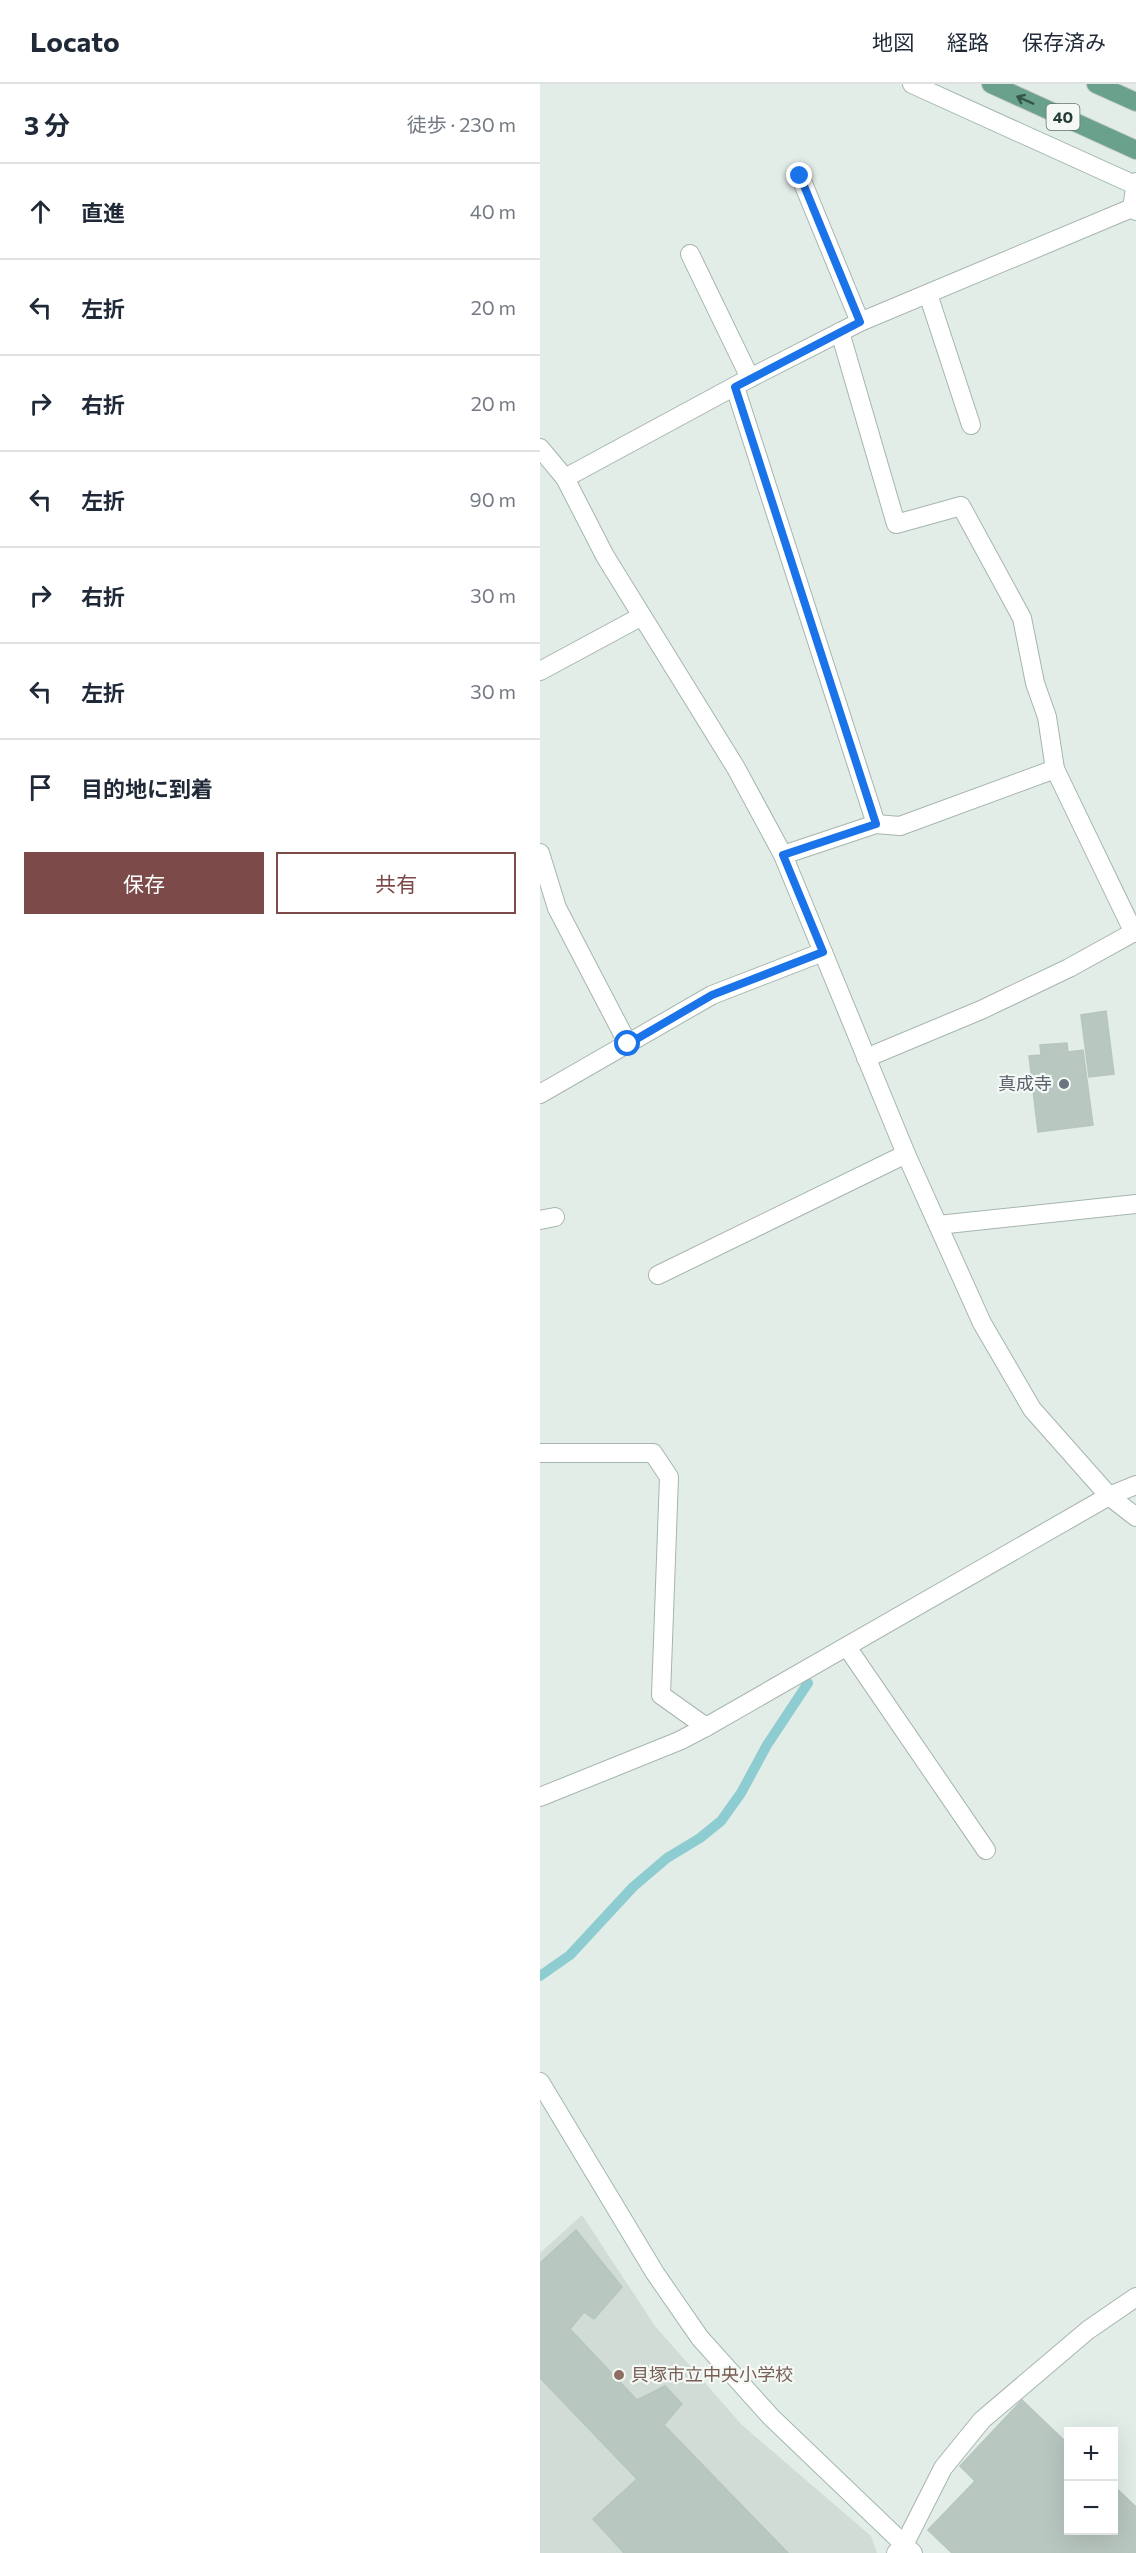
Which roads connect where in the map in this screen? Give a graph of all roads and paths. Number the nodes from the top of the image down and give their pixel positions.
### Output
1 (912, 84) edge
2 (991, 84) edge
3 (1096, 84) edge
4 (1136, 102) edge
5 (1136, 150) edge
6 (800, 176) dead end
7 (1136, 184) edge
8 (1134, 210) edge
9 (690, 254) dead end
10 (928, 294) junction
11 (860, 322) junction
12 (840, 332) junction
13 (743, 382) junction
14 (971, 425) dead end
15 (540, 448) edge
16 (565, 478) junction
17 (642, 616) junction
18 (540, 671) edge
19 (1055, 769) junction
20 (876, 824) junction
21 (540, 853) edge
22 (783, 855) junction
23 (1135, 932) edge
24 (823, 952) junction
25 (628, 1044) junction
26 (866, 1059) junction
27 (540, 1094) edge
28 (906, 1154) junction
29 (1136, 1204) edge
30 (938, 1225) junction
31 (658, 1275) dead end
32 (540, 1453) edge
33 (1136, 1485) edge
34 (1109, 1496) junction
35 (1136, 1517) edge
36 (847, 1647) junction
37 (706, 1727) junction
38 (540, 1797) edge
39 (986, 1850) dead end
40 (540, 2082) edge
41 (1136, 2297) edge
42 (904, 2550) edge

1 - 7 street
5 -> 2 main road, 40
3 - 4 main road, 40
6 - 11 street
7 - 8 street
8 - 10 street
9 - 13 street
10 - 11 street
10 - 14 street
11 - 12 street
12 - 13 street
12 - 19 street
13 - 16 street
13 - 20 street
15 - 16 street
16 - 17 street
17 - 18 street
17 - 22 street
19 - 20 street
19 - 23 street
20 - 22 street
21 - 25 street
22 - 24 street
23 - 26 street
24 - 25 street
24 - 26 street
25 - 27 street
26 - 28 street
28 - 30 street
28 - 31 street
29 - 30 street
30 - 34 street
32 - 37 street
33 - 34 street
34 - 35 street
34 - 36 street
36 - 37 street
36 - 39 street
37 - 38 street
40 - 42 street
41 - 42 street

